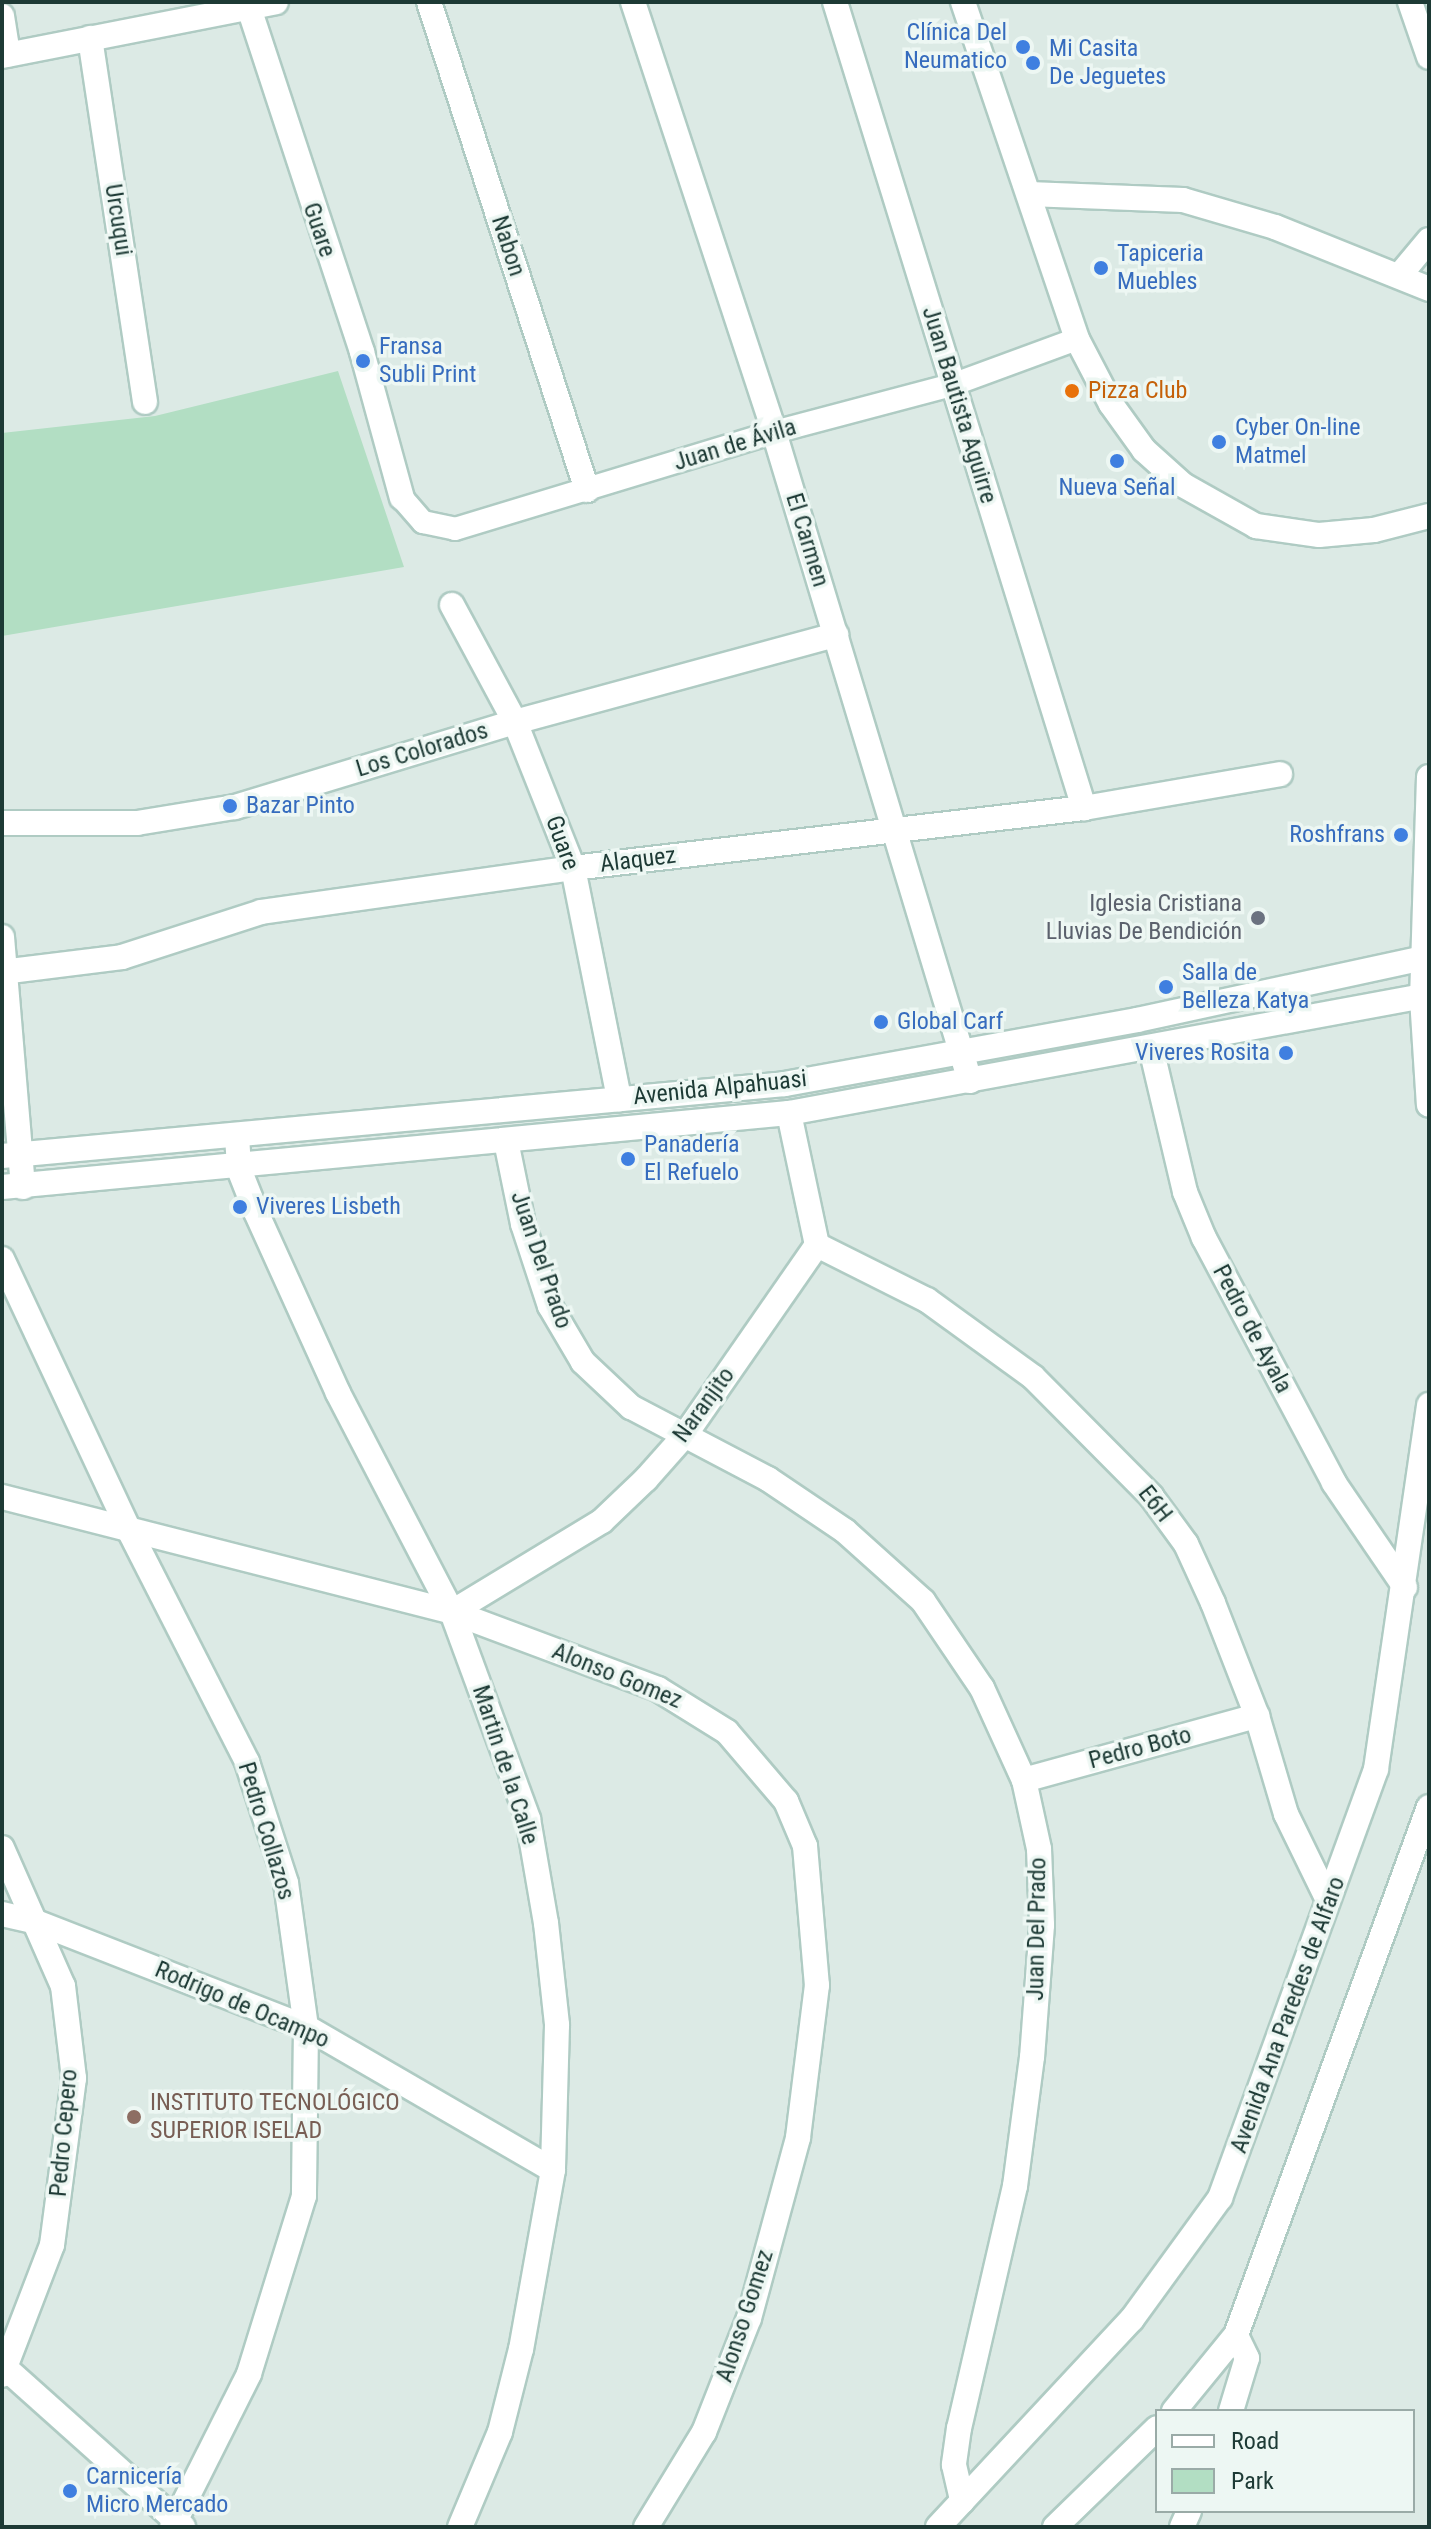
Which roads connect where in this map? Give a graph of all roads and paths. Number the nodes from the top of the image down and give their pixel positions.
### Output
1 (276, 2) edge
2 (429, 2) edge
3 (633, 2) edge
4 (835, 2) edge
5 (963, 2) edge
6 (1410, 2) edge
7 (249, 8) junction
8 (2, 16) edge
9 (90, 38) junction
10 (5, 56) edge
11 (1429, 57) edge
12 (1029, 194) junction
13 (1429, 240) edge
14 (1399, 276) junction
15 (1429, 289) edge
16 (1077, 339) junction
17 (952, 385) junction
18 (145, 402) dead end
19 (774, 432) junction
20 (587, 490) junction
21 (402, 498) joint
22 (1429, 516) edge
23 (452, 605) dead end
24 (836, 635) junction
25 (515, 722) junction
26 (1280, 774) dead end
27 (1429, 777) edge
28 (1084, 808) junction
29 (2, 823) edge
30 (893, 829) junction
31 (573, 868) junction
32 (2, 937) edge
33 (1426, 957) edge
34 (5, 972) edge
35 (1426, 997) edge
36 (1151, 1048) junction
37 (960, 1049) junction
38 (970, 1081) junction
39 (619, 1099) junction
40 (1429, 1105) edge
41 (789, 1113) junction
42 (237, 1137) junction
43 (506, 1141) junction
44 (12, 1155) edge
45 (239, 1169) junction
46 (13, 1187) edge
47 (817, 1245) junction
48 (2, 1259) edge
49 (1429, 1405) edge
50 (685, 1435) junction
51 (2, 1497) edge
52 (129, 1530) junction
53 (1405, 1587) junction
54 (452, 1612) junction
55 (1257, 1716) junction
56 (1024, 1780) junction
57 (1429, 1807) edge
58 (2, 1848) edge
59 (1326, 1896) junction
60 (2, 1914) edge
61 (36, 1922) junction
62 (306, 2027) junction
63 (553, 2170) junction
64 (1236, 2335) junction
65 (3, 2370) edge
66 (1176, 2409) edge
67 (1232, 2409) edge
68 (1155, 2430) edge
69 (962, 2501) junction
70 (177, 2525) edge
71 (460, 2527) edge
72 (646, 2527) edge
73 (938, 2527) edge
74 (1055, 2527) edge

1 - 7 street
2 - 20 street, Nabon
3 - 19 street, El Carmen
4 - 17 street, Juan Bautista Aguirre
5 - 12 street
6 - 11 street
7 - 9 street
7 - 21 street, Guare
8 - 10 street
9 - 10 street
9 - 18 street, Urcuqui
12 - 14 street
12 - 16 street
13 - 14 street
14 - 15 street
16 - 17 street, Juan de Ávila
16 - 22 street
17 - 19 street, Juan de Ávila
17 - 28 street, Juan Bautista Aguirre
19 - 20 street, Juan de Ávila
19 - 24 street, El Carmen
20 - 21 street, Juan de Ávila
23 - 25 street, Guare
24 - 25 street, Los Colorados
24 - 30 street, El Carmen
25 - 29 street, Los Colorados
25 - 31 street, Guare
26 - 28 street, Alaquez
27 - 33 street
28 - 30 street, Alaquez
30 - 31 street, Alaquez
30 - 37 street, El Carmen
31 - 34 street, Alaquez
31 - 39 street, Guare
32 - 34 street
33 - 35 street
33 - 37 street, Avenida Alpahuasi
34 - 44 street
35 - 36 street, Avenida Alpahuasi
35 - 40 street
36 - 38 street, Avenida Alpahuasi
36 - 53 street, Pedro de Ayala
37 - 38 street, El Carmen
37 - 39 street, Avenida Alpahuasi
38 - 41 street, Avenida Alpahuasi
39 - 42 street, Avenida Alpahuasi
41 - 43 street, Avenida Alpahuasi
41 - 47 street
42 - 44 street, Avenida Alpahuasi
42 - 45 street, Martin de la Calle
43 - 45 street, Avenida Alpahuasi
43 - 50 street, Juan Del Prado
44 - 46 street
45 - 46 street, Avenida Alpahuasi
45 - 54 street, Martin de la Calle
47 - 50 street, Naranjito
47 - 55 street, E6H
48 - 52 street, Pedro Collazos
49 - 53 street, Avenida Ana Paredes de Alfaro
50 - 54 street, Naranjito
50 - 56 street, Juan Del Prado
51 - 52 street, Alonso Gomez
52 - 54 street, Alonso Gomez
52 - 62 street, Pedro Collazos
53 - 59 street, Avenida Ana Paredes de Alfaro
54 - 63 street, Martin de la Calle
54 - 72 street, Alonso Gomez
55 - 56 street, Pedro Boto
55 - 59 street, E6H
56 - 69 street, Juan Del Prado
57 - 64 street
58 - 61 street, Pedro Cepero
59 - 69 street, Avenida Ana Paredes de Alfaro
60 - 61 street, Rodrigo de Ocampo
61 - 62 street, Rodrigo de Ocampo
61 - 65 street, Pedro Cepero
62 - 63 street, Rodrigo de Ocampo
62 - 70 street, Pedro Collazos
63 - 71 street, Martin de la Calle
64 - 66 street
64 - 67 street
65 - 70 street
68 - 74 street
69 - 73 street, Avenida Ana Paredes de Alfaro

